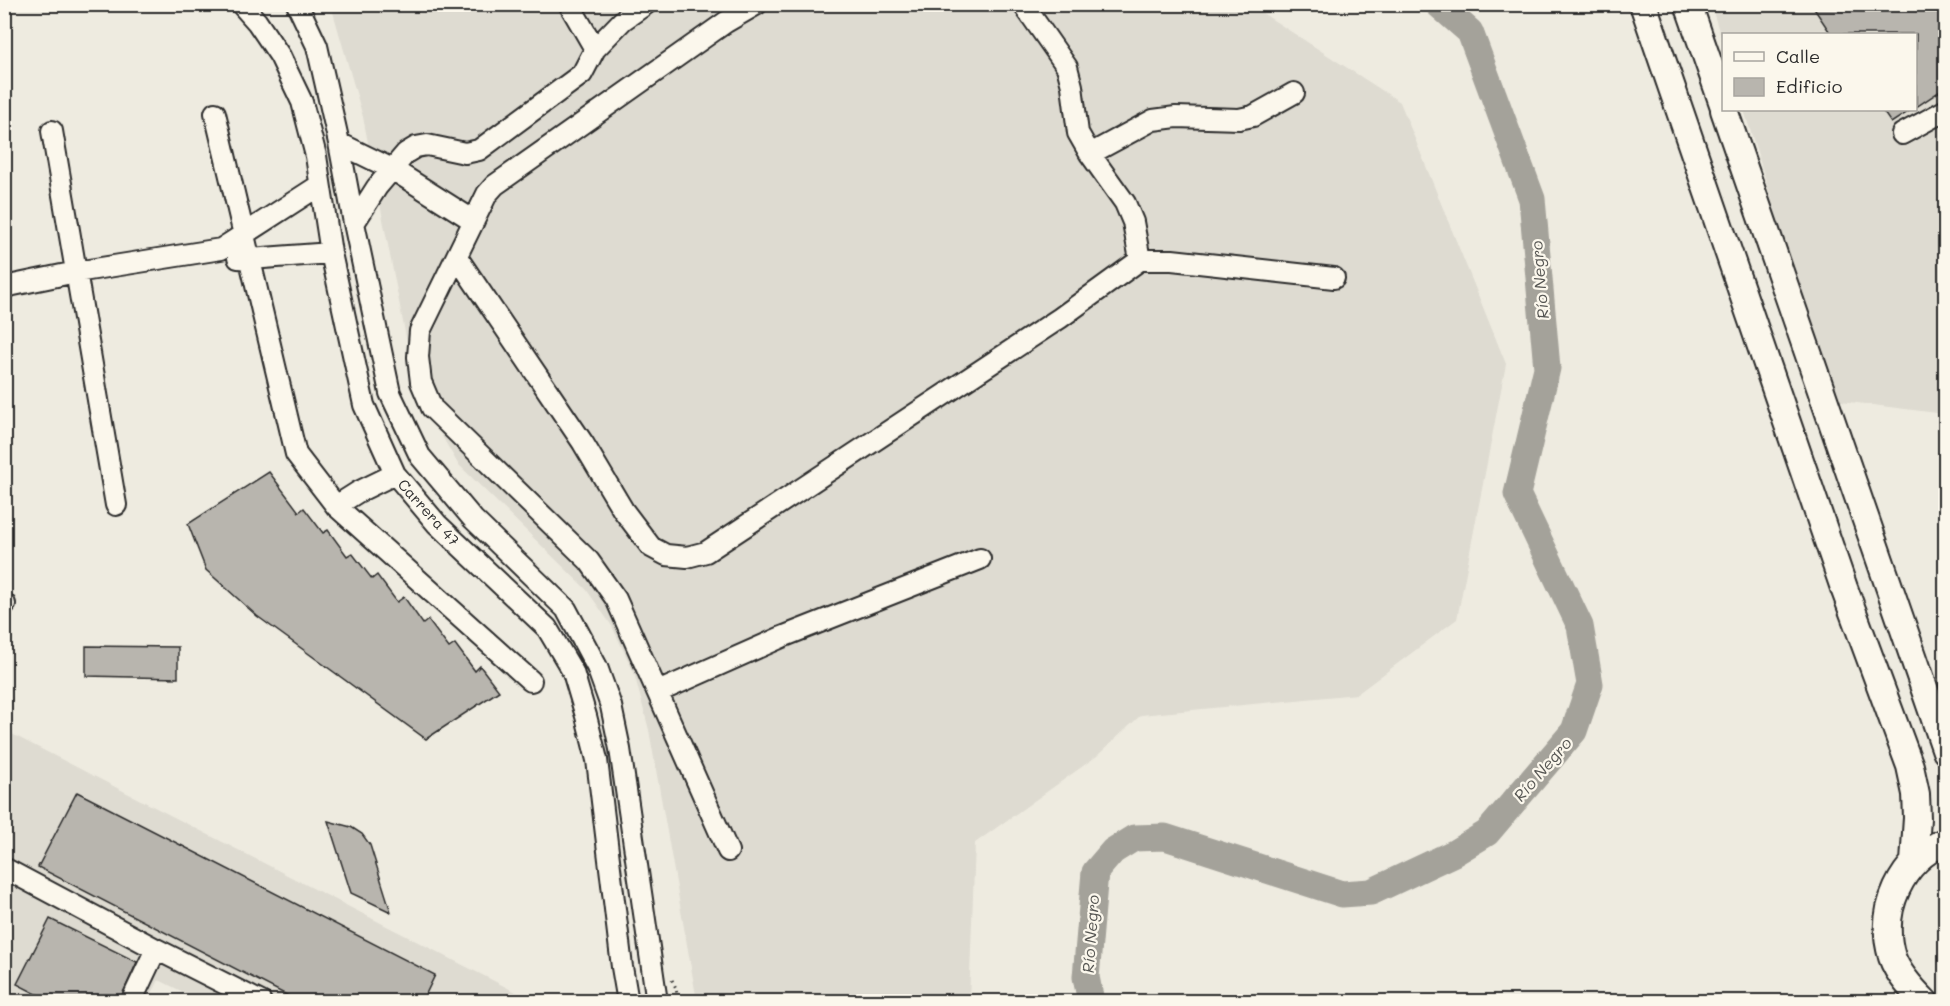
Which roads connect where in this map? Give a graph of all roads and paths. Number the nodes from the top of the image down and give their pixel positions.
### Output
1 (241, 4) edge
2 (297, 4) edge
3 (569, 4) edge
4 (645, 4) edge
5 (757, 4) edge
6 (1023, 4) edge
7 (1643, 4) edge
8 (1688, 4) edge
9 (595, 49) junction
10 (1294, 93) dead end
11 (1722, 102) edge
12 (1946, 110) edge
13 (1725, 111) edge
14 (215, 113) dead end
15 (52, 131) dead end
16 (1902, 134) dead end
17 (339, 142) junction
18 (1090, 154) junction
19 (392, 169) junction
20 (320, 185) junction
21 (474, 221) junction
22 (354, 223) junction
23 (244, 234) junction
24 (221, 249) junction
25 (331, 254) junction
26 (457, 257) junction
27 (250, 259) junction
28 (1140, 260) junction
29 (76, 272) junction
30 (1334, 279) dead end
31 (4, 287) edge
32 (395, 474) junction
33 (116, 505) dead end
34 (336, 506) junction
35 (980, 558) dead end
36 (531, 681) dead end
37 (658, 692) junction
38 (1946, 751) edge
39 (1946, 841) edge
40 (728, 851) dead end
41 (1914, 862) junction
42 (4, 868) edge
43 (156, 949) junction
44 (671, 979) dead end
45 (1917, 997) edge
46 (131, 1002) edge
47 (261, 1002) edge
48 (628, 1002) edge
49 (657, 1002) edge
50 (678, 1002) edge

1 - 20 street, Carrera 47
2 - 17 street, Carrera 47
3 - 9 street
4 - 9 street
5 - 21 street
6 - 18 street
7 - 41 main road
8 - 11 main road
9 - 19 street
10 - 18 street
12 - 16 street
13 - 38 main road
14 - 23 street
15 - 29 street
17 - 19 street
17 - 22 street, Carrera 47
18 - 28 street
19 - 21 street
19 - 22 street
20 - 23 street
20 - 25 street, Carrera 47
21 - 26 street
22 - 49 street, Carrera 47
23 - 24 street
23 - 27 street
24 - 27 street
24 - 29 street
25 - 27 street
25 - 32 street, Carrera 47
26 - 28 street
26 - 37 street
27 - 34 street
28 - 30 street
29 - 31 street
29 - 33 street
32 - 34 street
32 - 48 street, Carrera 47
34 - 36 street
35 - 37 street
37 - 40 street
39 - 41 main road
41 - 45 main road
42 - 43 street
43 - 46 street
43 - 47 street
44 - 50 path

